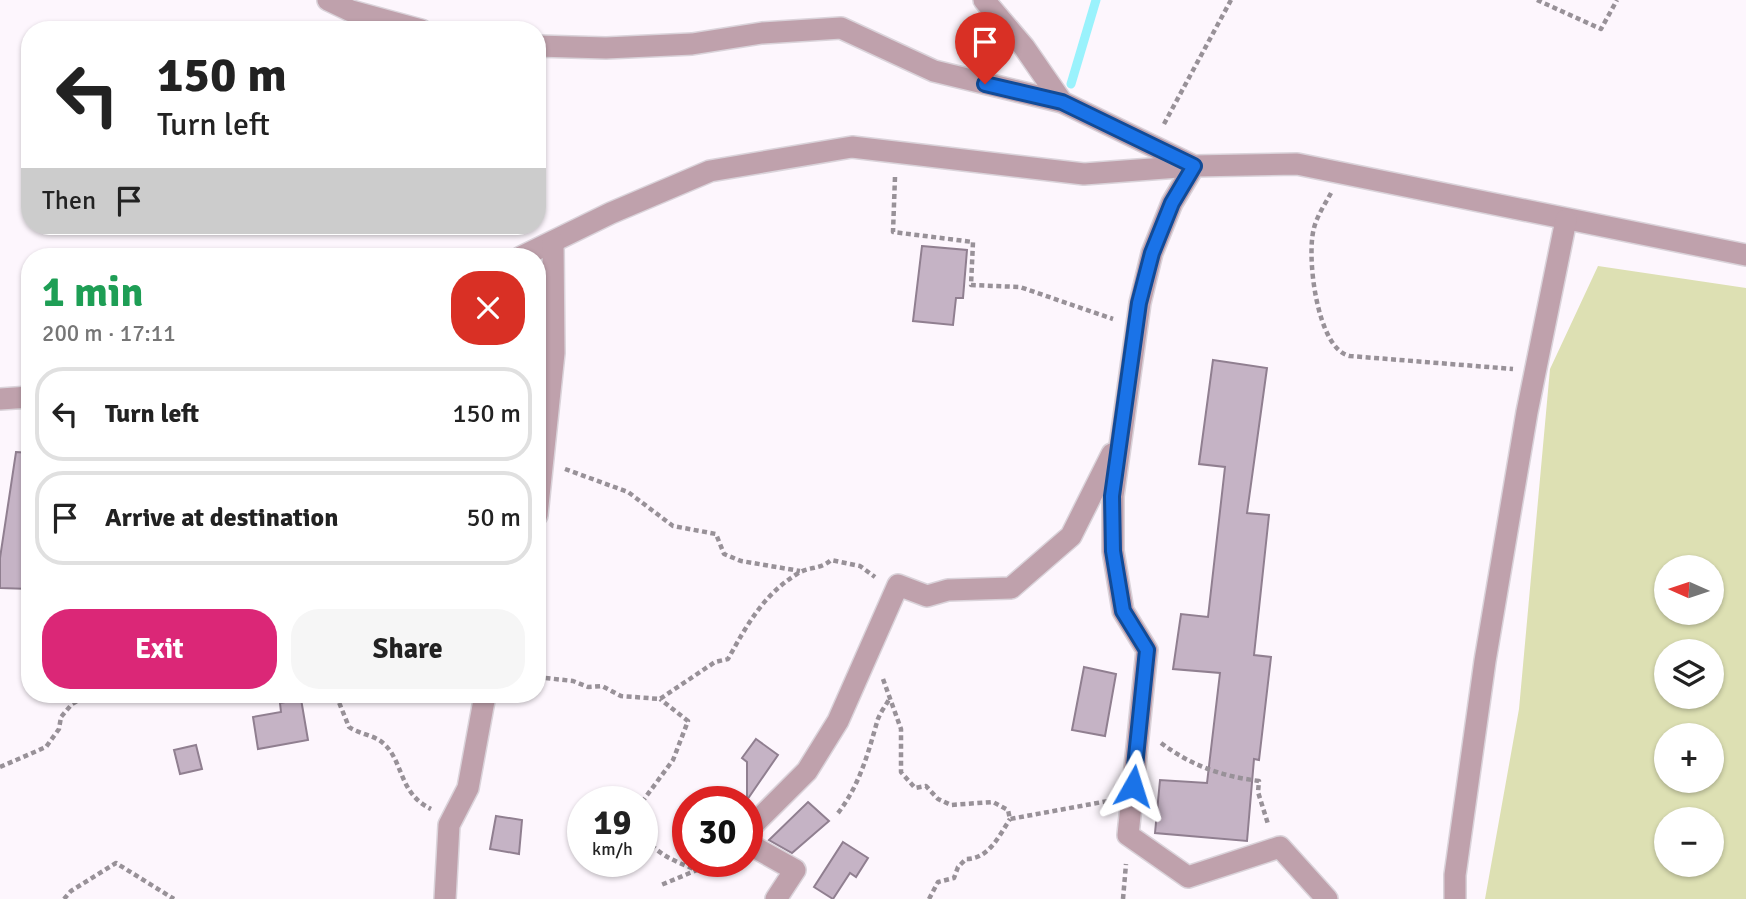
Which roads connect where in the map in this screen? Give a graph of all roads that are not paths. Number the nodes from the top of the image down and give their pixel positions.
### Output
1 (328, 0) edge
2 (984, 0) edge
3 (388, 21) edge
4 (546, 46) edge
5 (1062, 102) junction
6 (1194, 166) junction
7 (1566, 220) junction
8 (553, 242) junction
9 (540, 248) edge
10 (1746, 255) edge
11 (21, 398) edge
12 (0, 399) edge
13 (1119, 440) junction
14 (546, 441) edge
15 (484, 703) edge
16 (763, 815) edge
17 (763, 853) edge
18 (444, 899) edge
19 (776, 899) edge
20 (1328, 899) edge
21 (1455, 899) edge

1 - 3 street
2 - 5 street
4 - 5 street
5 - 6 street
6 - 7 street
6 - 8 street
6 - 13 street
7 - 10 street
7 - 21 street
8 - 9 street
8 - 14 street
11 - 12 street
13 - 16 street
13 - 20 street
15 - 18 street
17 - 19 street

